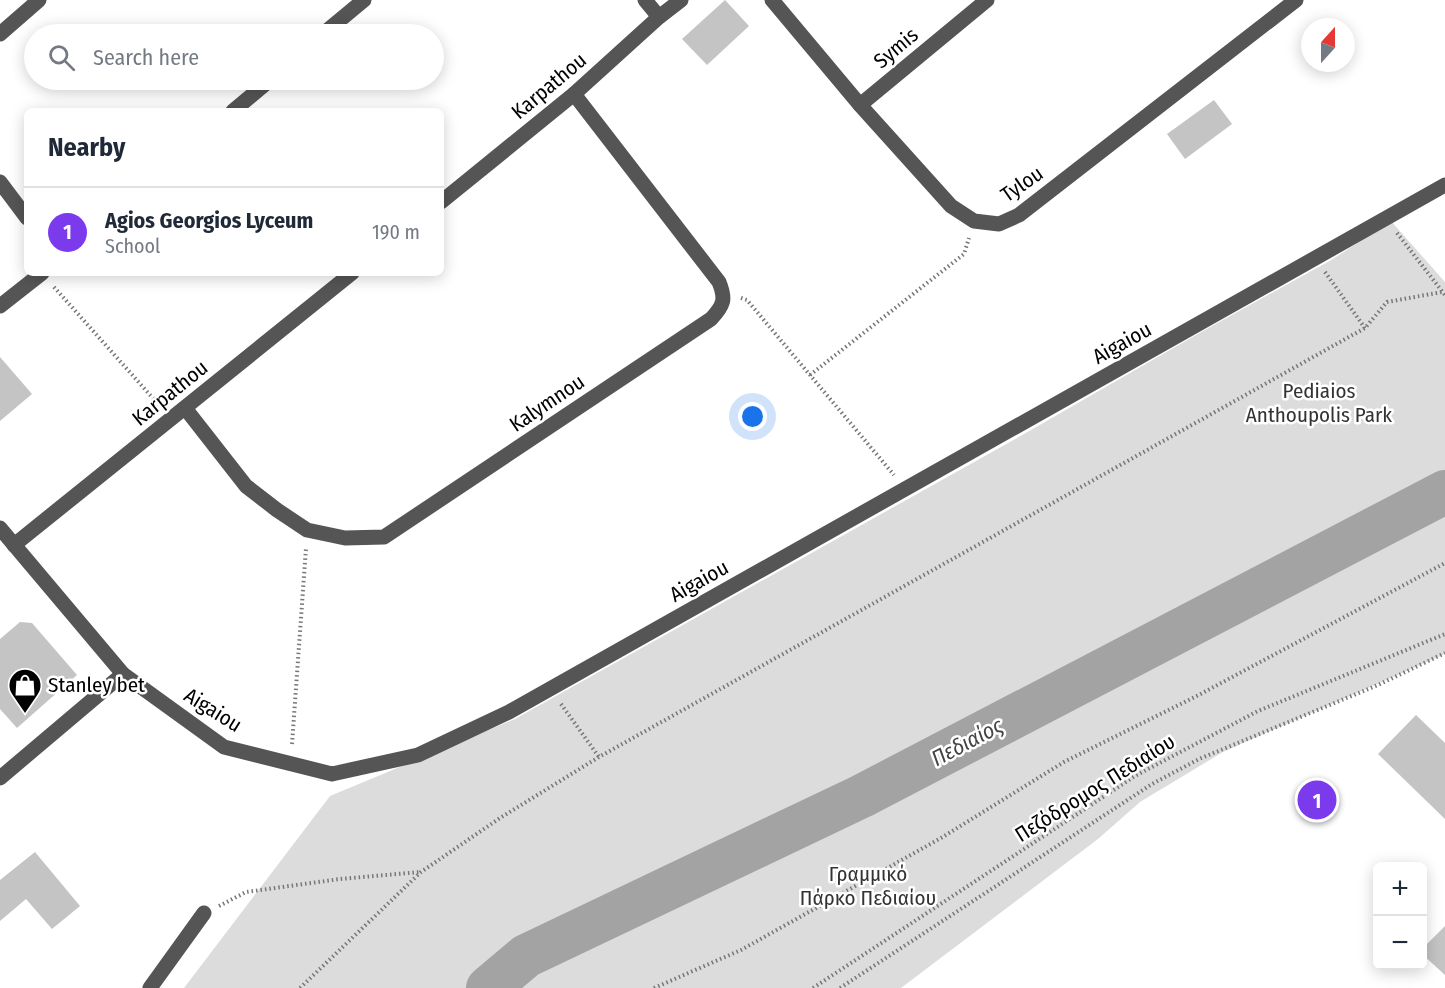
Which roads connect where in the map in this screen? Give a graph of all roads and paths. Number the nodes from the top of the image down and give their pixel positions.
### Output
1 (39, 0) edge
2 (364, 0) edge
3 (645, 0) edge
4 (681, 0) edge
5 (772, 0) edge
6 (987, 0) edge
7 (1296, 0) edge
8 (659, 17) junction
9 (335, 24) edge
10 (0, 34) edge
11 (258, 90) edge
12 (574, 94) junction
13 (860, 105) junction
14 (237, 108) edge
15 (0, 182) edge
16 (1445, 185) edge
17 (444, 200) edge
18 (24, 214) edge
19 (1386, 219) junction
20 (974, 221) junction
21 (1315, 258) junction
22 (348, 276) edge
23 (46, 277) edge
24 (723, 293) junction
25 (1444, 294) edge
26 (0, 306) edge
27 (1365, 328) junction
28 (810, 375) junction
29 (185, 408) junction
30 (171, 419) junction
31 (906, 489) junction
32 (0, 528) edge
33 (307, 530) junction
34 (14, 545) junction
35 (1445, 563) edge
36 (1445, 634) edge
37 (1445, 653) edge
38 (123, 674) junction
39 (550, 689) junction
40 (599, 757) junction
41 (291, 764) junction
42 (0, 778) edge
43 (421, 872) junction
44 (204, 913) joint
45 (150, 988) edge
46 (300, 988) edge
47 (654, 988) edge
48 (813, 988) edge
49 (840, 988) edge

1 - 10 street
2 - 9 street
3 - 8 street
4 - 8 street, Karpathou
5 - 13 street
6 - 13 street, Symis
7 - 20 street, Tylou
8 - 12 street, Karpathou
11 - 14 street
12 - 17 street, Karpathou
12 - 24 street
13 - 20 street
15 - 18 street
16 - 19 street, Aigaiou
19 - 21 street, Aigaiou
19 - 25 path
20 - 28 path
21 - 27 path
21 - 31 street, Aigaiou
22 - 29 street, Karpathou
23 - 26 street
23 - 30 path
24 - 28 path
24 - 33 street, Kalymnou
25 - 27 path
27 - 40 path
28 - 31 path
29 - 30 street, Karpathou
29 - 33 street, Kalymnou
30 - 34 street, Karpathou
31 - 39 street, Aigaiou
32 - 34 street, Aigaiou
33 - 41 path
34 - 38 street, Aigaiou
35 - 47 path
36 - 48 path, Πεζόδρομος Πεδιαίου
37 - 49 path
38 - 41 street, Aigaiou
38 - 42 street
39 - 40 path
39 - 41 street, Aigaiou
40 - 43 path
43 - 44 path
43 - 46 path
44 - 45 street

